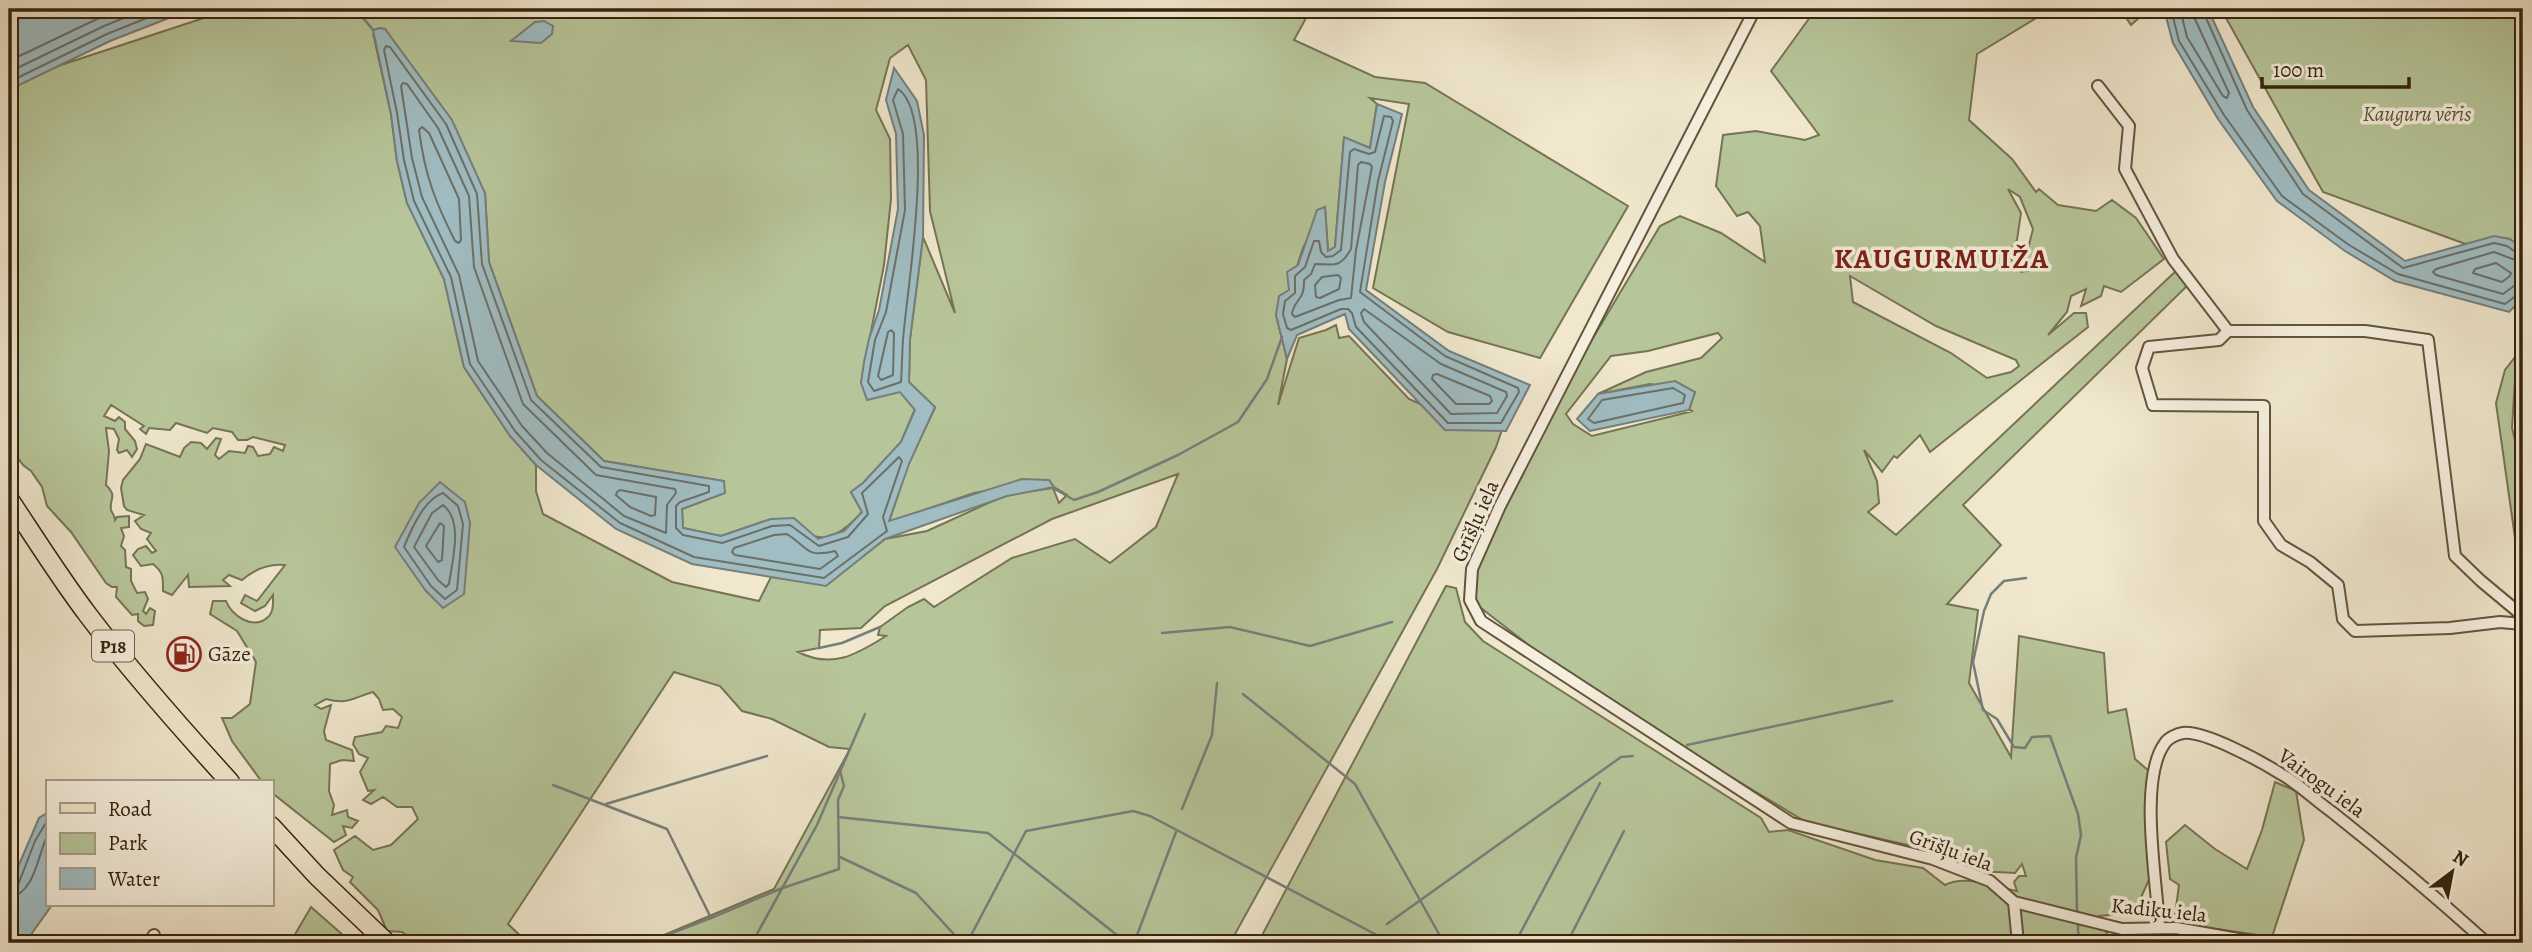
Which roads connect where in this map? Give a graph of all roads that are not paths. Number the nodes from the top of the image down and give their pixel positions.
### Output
1 (1755, 9) edge
2 (2098, 86) dead end
3 (2228, 331) junction
4 (9, 499) edge
5 (2523, 616) edge
6 (2523, 624) edge
7 (228, 780) edge
8 (273, 829) edge
9 (2014, 902) junction
10 (2158, 927) junction
11 (387, 943) edge
12 (2018, 943) edge
13 (2261, 943) edge
14 (2487, 943) edge

1 - 9 street, Grīšļu iela
2 - 3 street
3 - 5 street
3 - 6 street
4 - 7 main road, P18
8 - 11 main road
9 - 10 street, Kadiķu iela
9 - 12 street
10 - 13 street, Kadiķu iela
10 - 14 street, Vairogu iela

